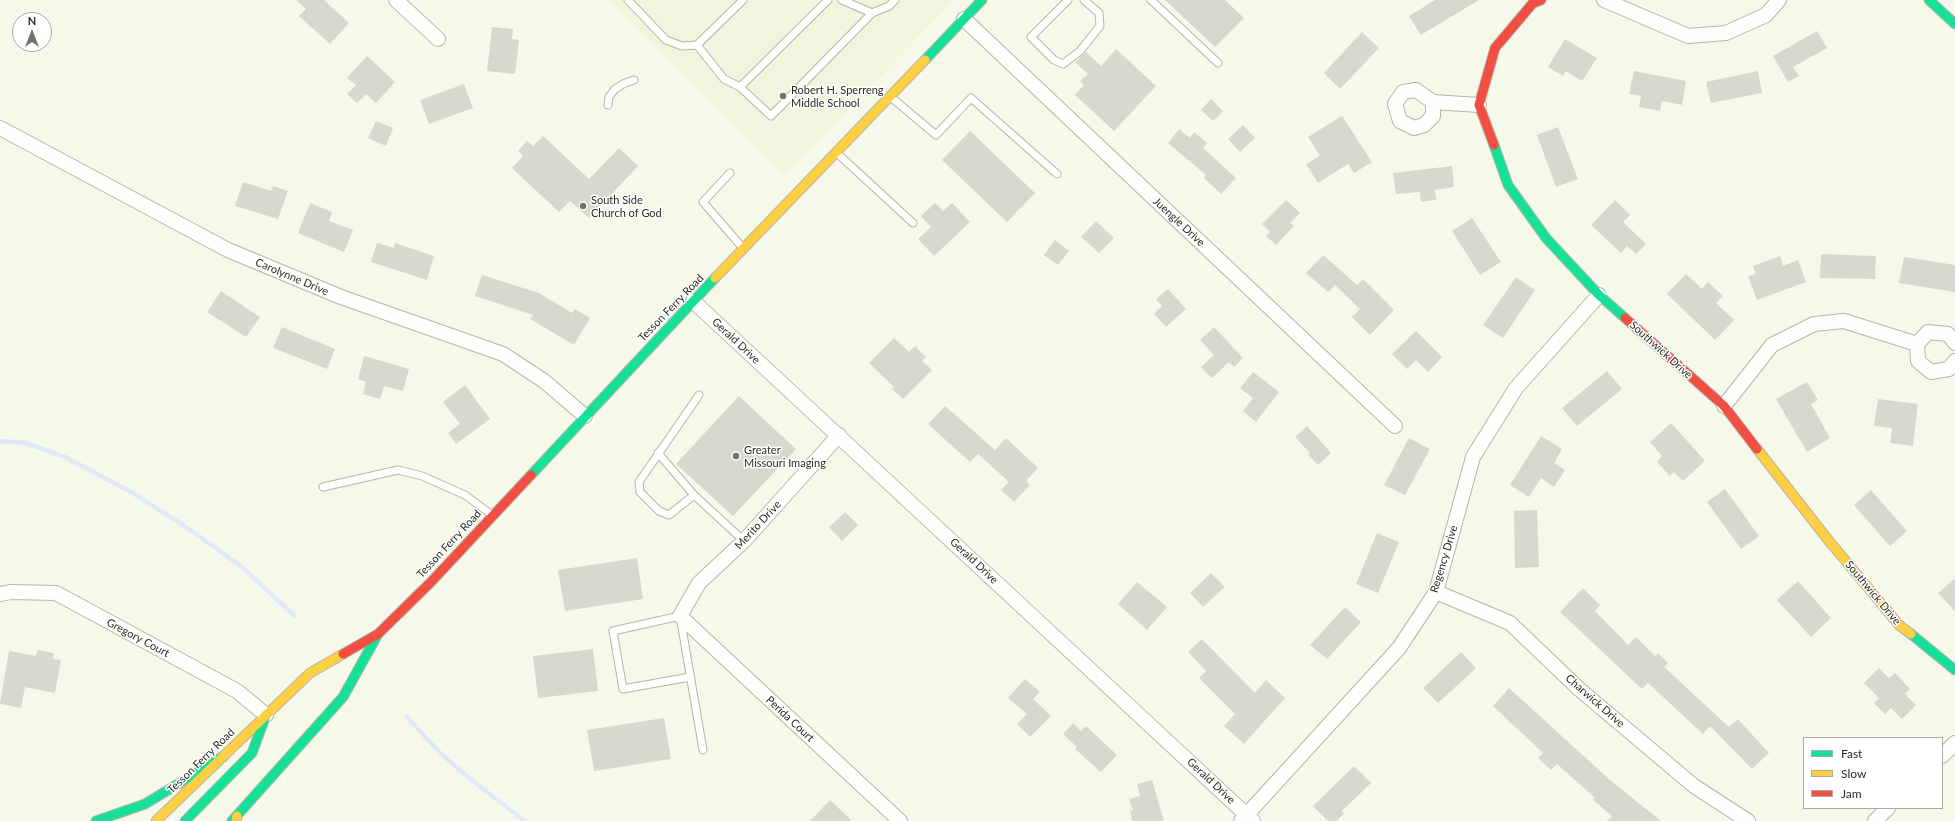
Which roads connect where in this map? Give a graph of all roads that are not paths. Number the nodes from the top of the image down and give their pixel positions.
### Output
1 (396, 0) edge
2 (628, 0) edge
3 (742, 0) edge
4 (828, 0) edge
5 (842, 0) edge
6 (895, 0) edge
7 (982, 0) edge
8 (1068, 0) edge
9 (1084, 0) edge
10 (1151, 0) edge
11 (1541, 0) edge
12 (1604, 0) edge
13 (1779, 0) edge
14 (1930, 0) edge
15 (872, 13) junction
16 (964, 19) junction
17 (1955, 24) edge
18 (438, 39) dead end
19 (697, 46) junction
20 (1218, 63) dead end
21 (634, 80) dead end
22 (740, 86) junction
23 (890, 96) junction
24 (1432, 102) dead end
25 (608, 105) dead end
26 (1479, 105) junction
27 (0, 128) edge
28 (836, 153) junction
29 (730, 173) dead end
30 (1057, 174) dead end
31 (913, 223) dead end
32 (744, 249) junction
33 (1599, 295) junction
34 (693, 301) junction
35 (1955, 343) edge
36 (1917, 344) junction
37 (1955, 361) edge
38 (699, 395) dead end
39 (1724, 406) junction
40 (585, 416) junction
41 (1395, 426) dead end
42 (839, 436) junction
43 (658, 453) junction
44 (323, 487) dead end
45 (694, 495) junction
46 (492, 515) junction
47 (744, 541) junction
48 (1436, 592) junction
49 (0, 594) edge
50 (680, 616) junction
51 (378, 634) junction
52 (1955, 670) edge
53 (690, 677) junction
54 (266, 715) junction
55 (1955, 743) edge
56 (703, 750) dead end
57 (1943, 755) edge
58 (224, 756) junction
59 (1887, 809) edge
60 (235, 819) edge
61 (1247, 819) edge
62 (96, 821) edge
63 (156, 821) edge
64 (185, 821) edge
65 (900, 821) edge
66 (1748, 821) edge
67 (1875, 821) edge

1 - 18 street
2 - 19 lane
3 - 19 lane
4 - 22 lane
5 - 15 lane
6 - 15 lane
7 - 16 main road, Tesson Ferry Road
8 - 9 lane
10 - 20 lane
11 - 26 main road
12 - 13 street
14 - 17 main road
15 - 22 lane
16 - 23 main road, Tesson Ferry Road
16 - 41 street, Juengle Drive
19 - 22 lane
21 - 25 lane
23 - 28 main road, Tesson Ferry Road
23 - 30 lane
24 - 26 street
26 - 33 main road, Southwick Drive
27 - 40 street, Carolynne Drive
28 - 31 lane
28 - 32 main road, Tesson Ferry Road
29 - 32 lane
32 - 34 main road, Tesson Ferry Road
33 - 39 main road, Southwick Drive
33 - 48 street, Regency Drive
34 - 40 main road, Tesson Ferry Road
34 - 42 street, Gerald Drive
35 - 36 street
36 - 37 street
36 - 39 street
38 - 43 lane
39 - 52 main road, Southwick Drive
40 - 46 main road, Tesson Ferry Road
42 - 47 street, Merito Drive
42 - 61 street, Gerald Drive
43 - 45 lane
43 - 45 lane
44 - 46 lane
45 - 47 lane
46 - 51 main road, Tesson Ferry Road
47 - 50 street, Merito Drive
48 - 61 street, Regency Drive
48 - 66 street, Charwick Drive
49 - 54 street, Gregory Court
50 - 53 lane
50 - 53 lane
50 - 65 street, Perida Court
51 - 54 main road, Tesson Ferry Road
51 - 60 main road, Tesson Ferry Road
53 - 56 lane
54 - 58 main road, Tesson Ferry Road
54 - 64 main road
55 - 57 street
58 - 62 main road
58 - 63 main road, Tesson Ferry Road
59 - 67 street

